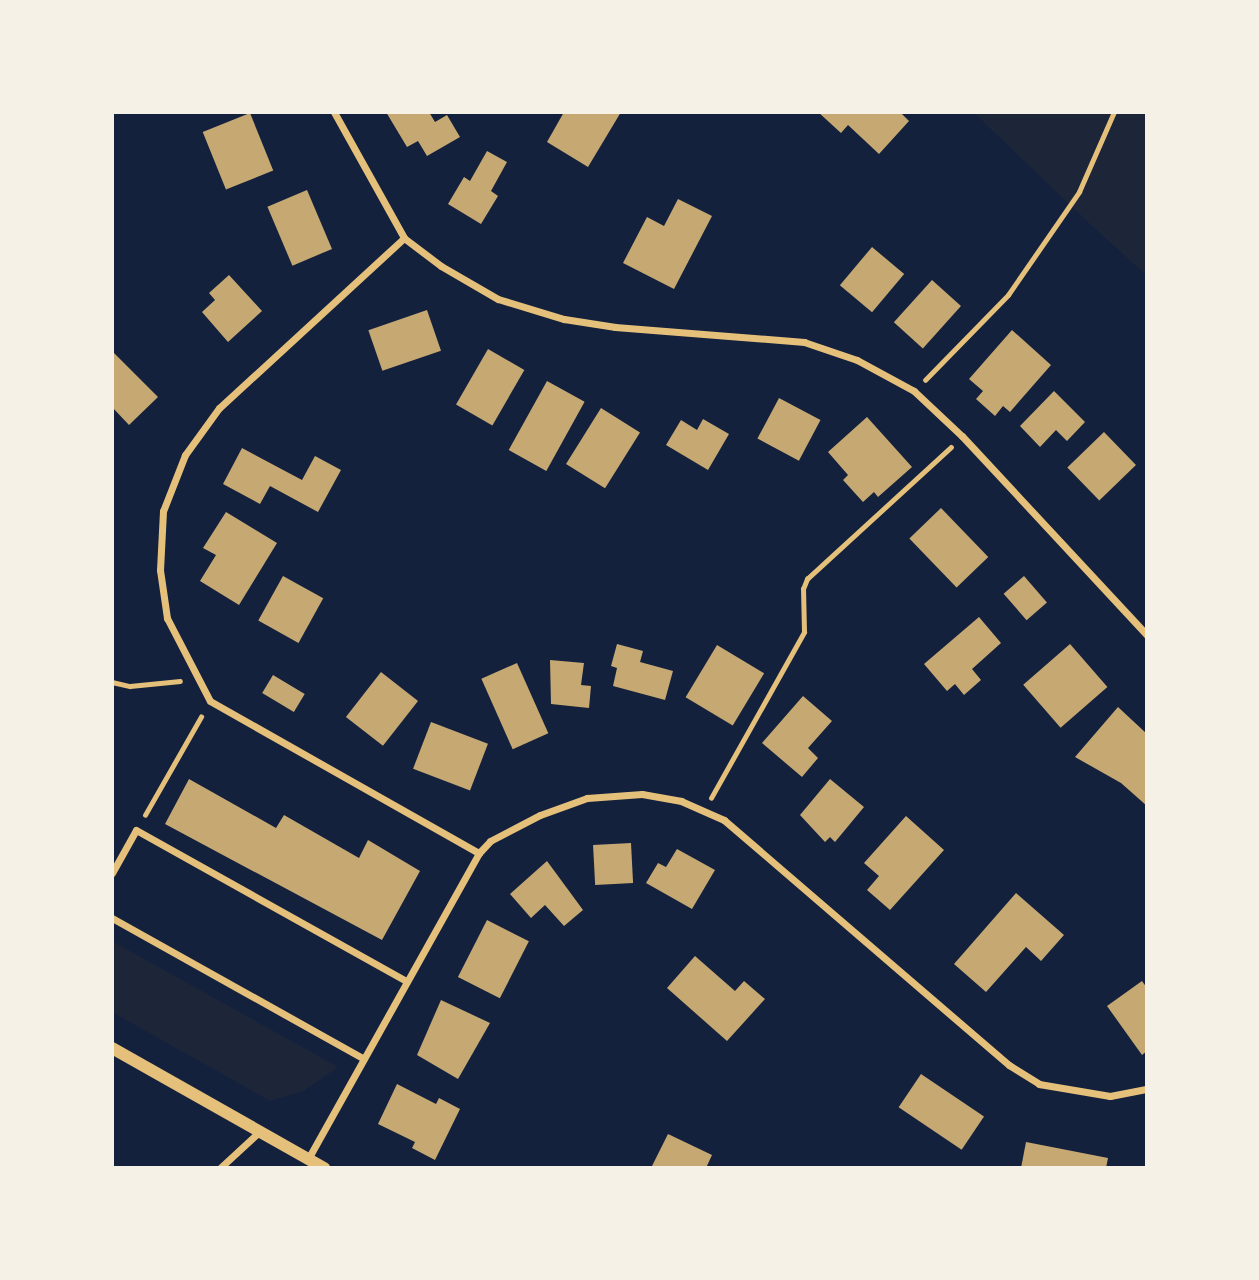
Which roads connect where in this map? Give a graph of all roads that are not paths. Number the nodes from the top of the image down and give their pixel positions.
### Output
1 (334, 112) edge
2 (404, 238) junction
3 (1147, 635) edge
4 (479, 853) junction
5 (112, 873) edge
6 (112, 918) edge
7 (404, 980) junction
8 (112, 1048) edge
9 (362, 1058) junction
10 (1147, 1088) edge
11 (259, 1132) junction
12 (308, 1159) junction
13 (220, 1168) edge
14 (324, 1168) edge

1 - 2 street
2 - 3 street
2 - 4 street
4 - 7 street
4 - 10 street
5 - 7 street
6 - 9 street
7 - 9 street
8 - 11 street
9 - 12 street
11 - 12 street
11 - 13 street
12 - 14 street

